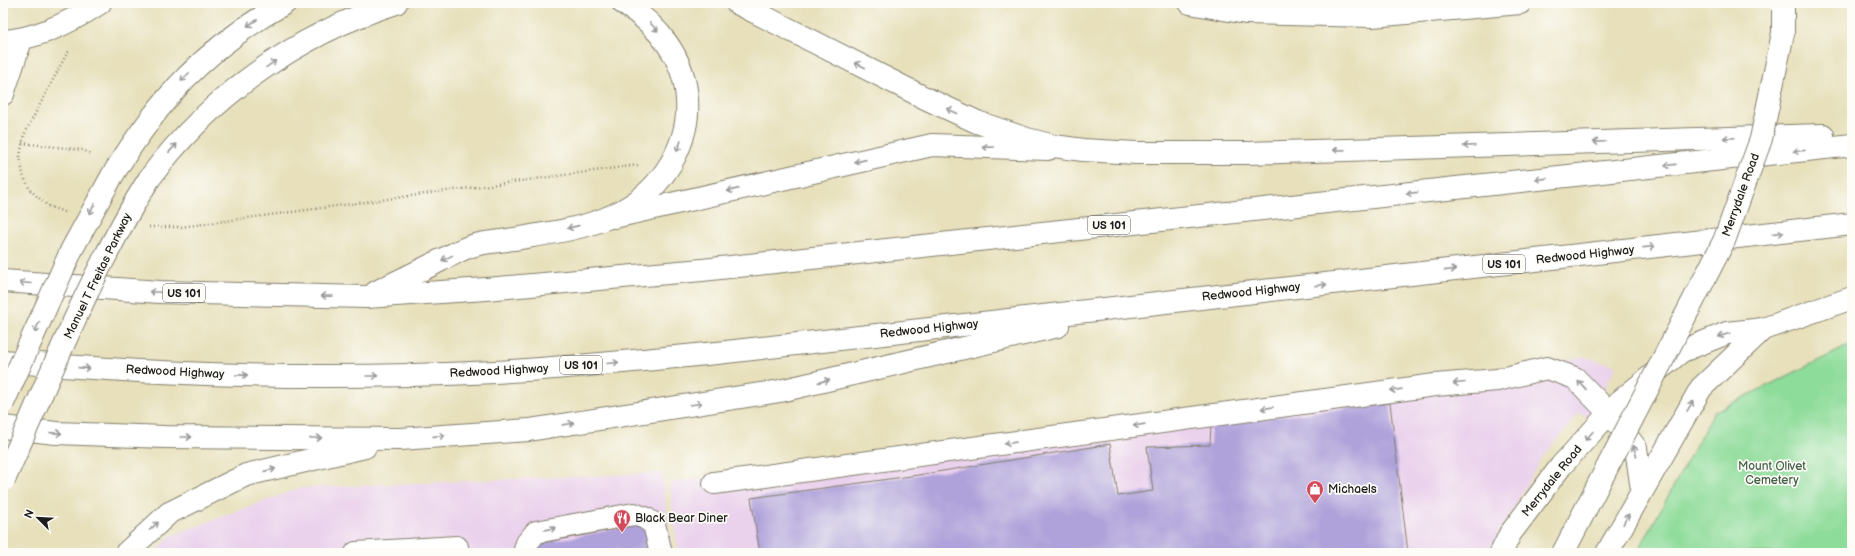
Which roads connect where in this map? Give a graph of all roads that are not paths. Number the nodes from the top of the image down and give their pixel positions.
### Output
1 (100, 3) edge
2 (285, 3) edge
3 (396, 3) edge
4 (623, 3) edge
5 (737, 3) edge
6 (1190, 3) edge
7 (1520, 3) edge
8 (1783, 3) edge
9 (12, 40) edge
10 (3, 55) edge
11 (3, 94) edge
12 (1852, 134) edge
13 (1852, 145) edge
14 (1083, 150) junction
15 (610, 217) junction
16 (1852, 224) edge
17 (3, 281) edge
18 (366, 297) junction
19 (1852, 298) edge
20 (1157, 303) junction
21 (1763, 328) junction
22 (3, 361) edge
23 (3, 403) edge
24 (1609, 413) junction
25 (3, 427) edge
26 (400, 439) junction
27 (3, 481) edge
28 (714, 483) dead end
29 (1642, 490) junction
30 (126, 553) edge
31 (356, 553) edge
32 (458, 553) edge
33 (524, 553) edge
34 (661, 553) edge
35 (1502, 553) edge
36 (1563, 553) edge
37 (1607, 553) edge

1 - 9 main road
2 -> 23 main road, bridge
27 -> 3 main road, Manuel T Freitas Parkway, bridge
4 -> 15 main road
14 -> 5 main road
6 - 7 main road
8 - 36 main road, Merrydale Road, bridge
9 - 10 main road
9 - 11 main road
12 -> 14 main road
13 -> 18 main road, US 101
14 -> 15 main road
15 -> 18 main road
20 -> 16 main road, Redwood Highway / US 101
18 -> 17 main road, US 101
19 - 21 main road, Merrydale Road
22 -> 20 main road, Redwood Highway / US 101
26 -> 20 main road
21 -> 24 main road, Merrydale Road
29 -> 21 main road, Merrydale Road
24 -> 28 main road
29 -> 24 main road
24 -> 35 main road, Merrydale Road
25 -> 26 main road
30 -> 26 main road
37 -> 29 main road, Merrydale Road
31 - 32 main road
33 -> 34 main road

